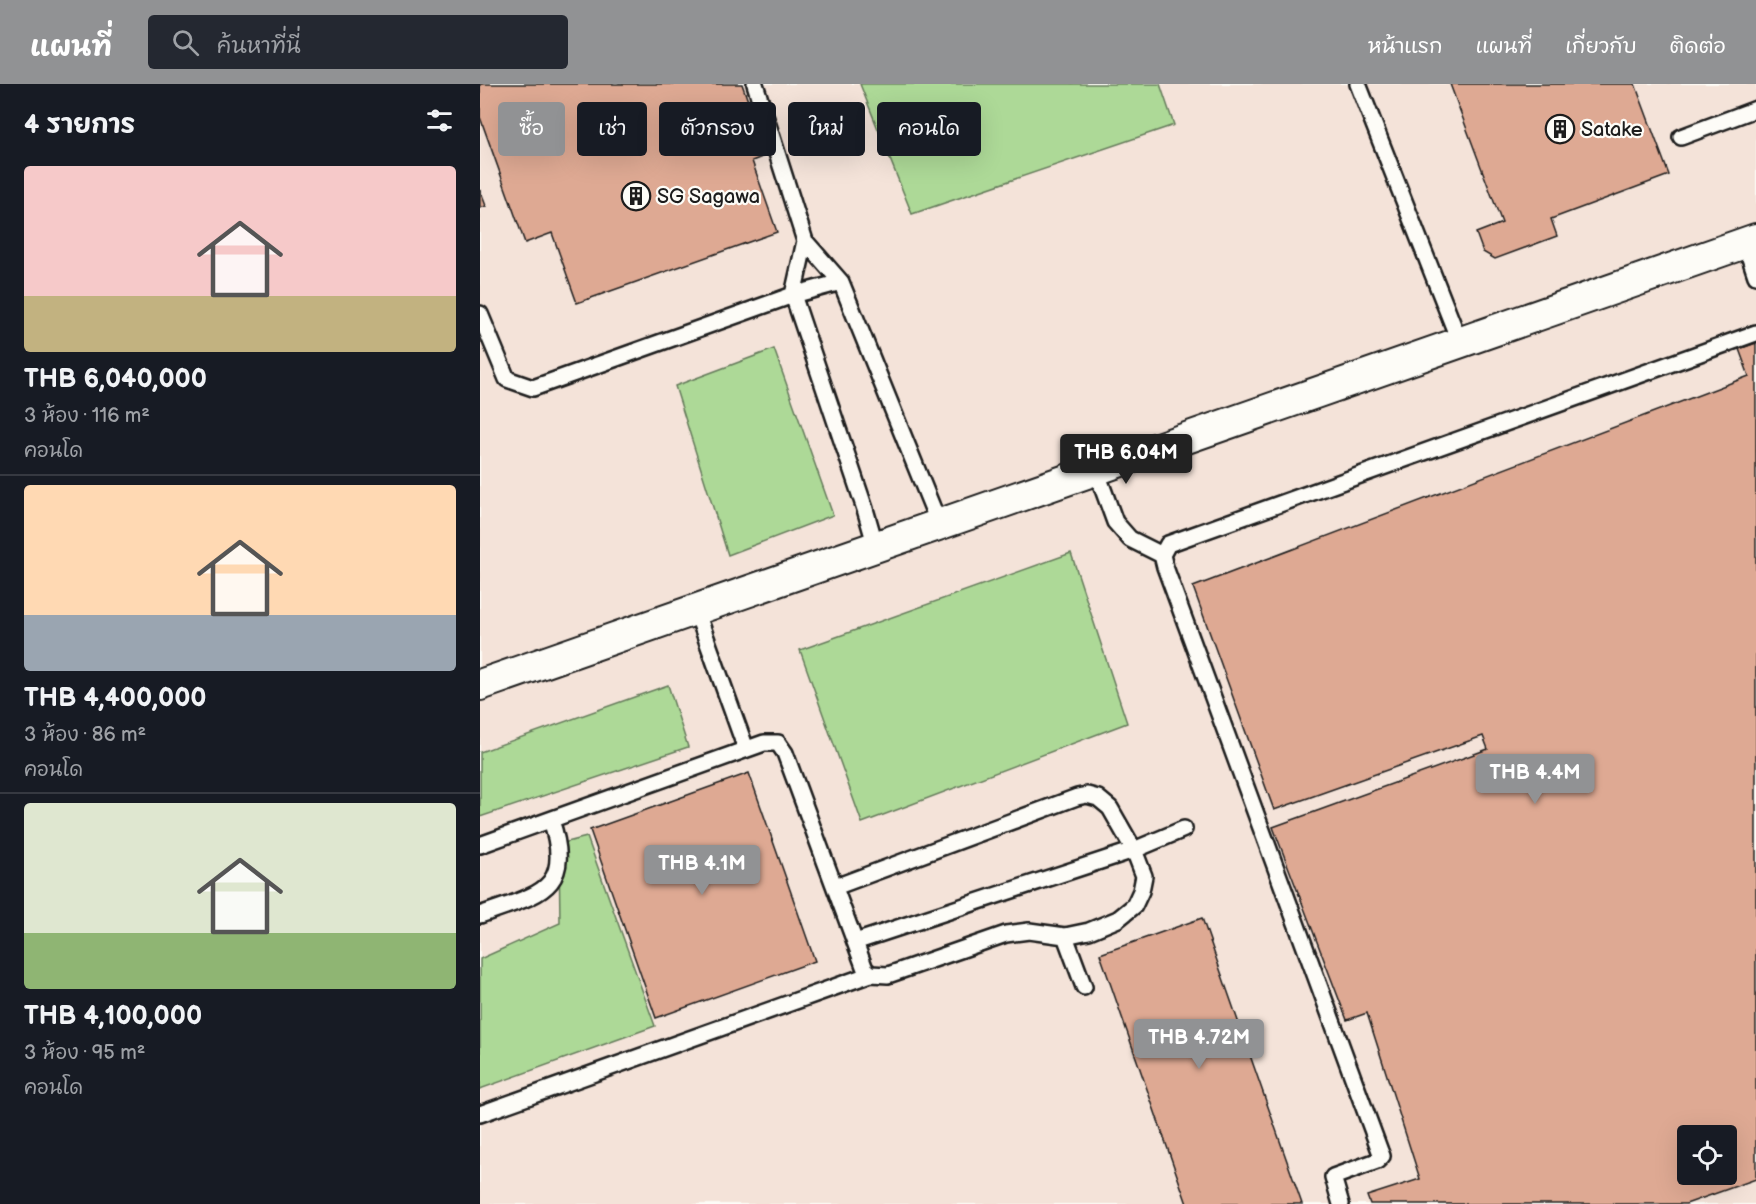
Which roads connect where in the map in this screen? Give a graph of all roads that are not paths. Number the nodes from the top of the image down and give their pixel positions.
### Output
1 (755, 84) edge
2 (1358, 84) edge
3 (1756, 109) edge
4 (1681, 137) dead end
5 (805, 242) junction
6 (1753, 257) edge
7 (842, 282) junction
8 (793, 295) junction
9 (480, 314) edge
10 (1756, 333) edge
11 (1460, 343) junction
12 (1098, 476) junction
13 (939, 524) junction
14 (876, 547) junction
15 (1162, 555) junction
16 (697, 613) junction
17 (480, 685) edge
18 (746, 749) junction
19 (551, 820) junction
20 (1184, 829) dead end
21 (480, 845) edge
22 (1134, 850) junction
23 (835, 887) junction
24 (480, 915) edge
25 (1065, 936) junction
26 (855, 942) junction
27 (871, 974) junction
28 (1084, 987) dead end
29 (480, 1114) edge
30 (1341, 1204) edge

1 - 5 lane
2 - 11 lane
3 - 4 lane
5 - 7 lane
5 - 8 lane
6 - 11 street
7 - 8 lane
7 - 13 lane
8 - 9 lane
8 - 14 lane
10 - 15 lane
11 - 12 street
12 - 13 street
12 - 15 lane
13 - 14 street
14 - 16 street
15 - 30 lane
16 - 17 street
16 - 18 lane
18 - 19 lane
18 - 23 lane
19 - 21 lane
19 - 24 lane
20 - 22 lane
22 - 23 lane
22 - 25 lane
22 - 26 lane
23 - 26 lane
25 - 27 lane
25 - 28 lane
26 - 27 lane
27 - 29 lane

